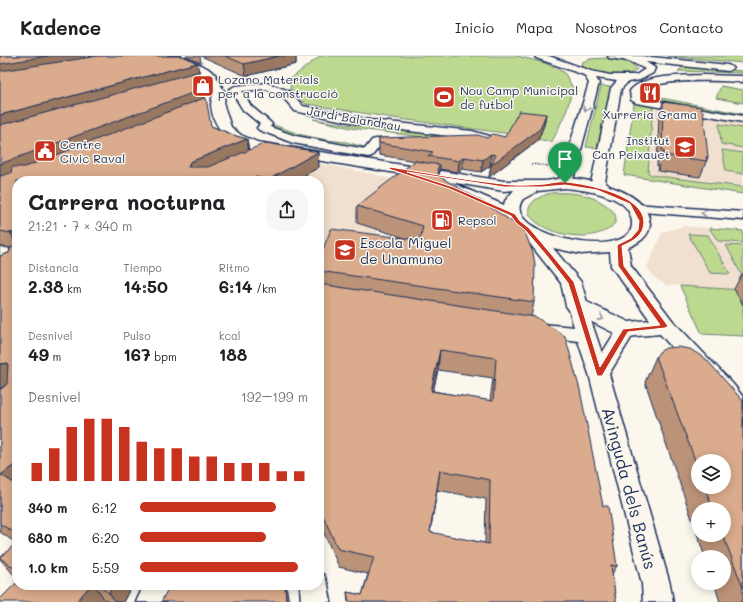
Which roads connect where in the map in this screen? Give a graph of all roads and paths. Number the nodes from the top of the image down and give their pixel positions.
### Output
1 (173, 56) edge
2 (539, 56) edge
3 (613, 56) edge
4 (645, 59) edge
5 (739, 71) edge
6 (587, 73) junction
7 (211, 76) junction
8 (642, 76) junction
9 (626, 78) junction
10 (198, 79) edge
11 (743, 79) edge
12 (743, 118) edge
13 (272, 149) junction
14 (368, 153) joint
15 (252, 158) edge
16 (390, 168) junction
17 (565, 183) junction
18 (542, 185) junction
19 (611, 194) junction
20 (636, 208) junction
21 (513, 215) junction
22 (743, 216) edge
23 (527, 229) junction
24 (619, 245) junction
25 (577, 306) junction
26 (515, 326) edge
27 (665, 326) junction
28 (626, 330) junction
29 (586, 335) junction
30 (599, 374) junction
31 (743, 416) edge
32 (157, 590) edge
33 (315, 590) edge
34 (151, 602) edge
35 (316, 602) edge
36 (658, 602) edge

1 - 7 street
2 - 6 street
3 - 4 street
4 - 5 street
4 - 8 street
5 - 8 street
6 - 9 street
6 -> 17 street
7 - 10 street
7 - 13 street
8 - 9 street
9 - 19 street
11 - 12 street
13 - 15 street
13 - 16 street
14 - 14 street, Jardí Balandrau
16 - 18 street
16 - 21 street
17 - 18 street
17 - 19 street
18 - 21 street
19 - 20 street
22 -> 20 street
20 - 24 street
21 - 23 street
23 - 24 street
23 - 25 street, Avinguda dels Banús
24 - 27 street
25 -> 28 street
25 - 29 street, Avinguda dels Banús
26 - 29 street
27 - 28 street
27 - 31 street
28 - 30 street
29 - 30 street, Avinguda dels Banús
30 - 36 street, Avinguda dels Banús
32 - 34 street
33 - 35 street

